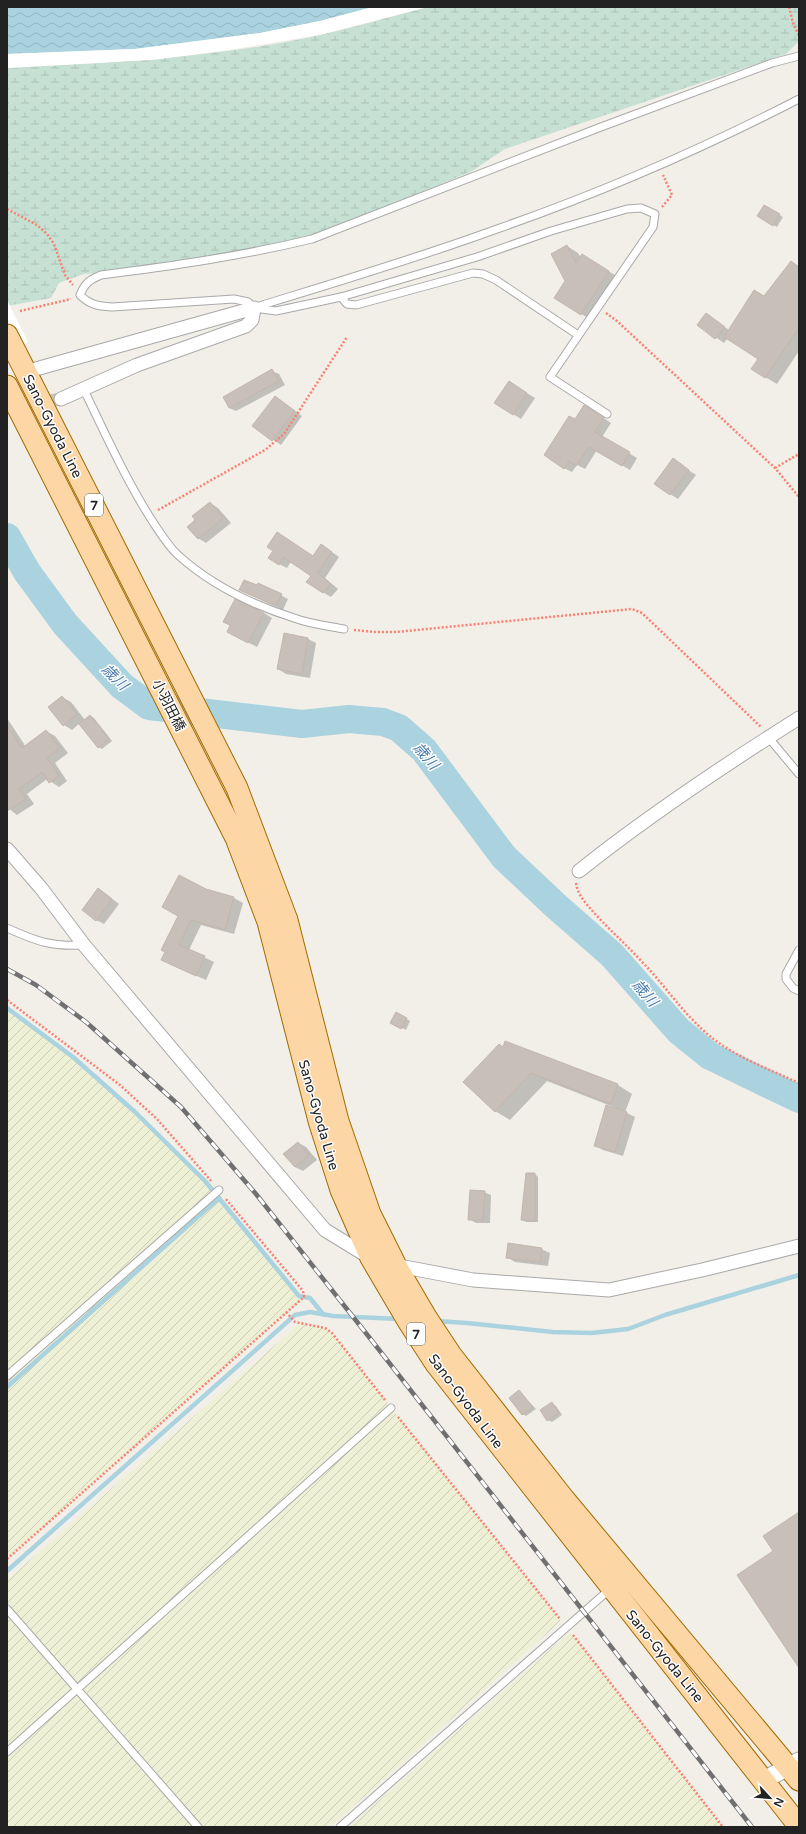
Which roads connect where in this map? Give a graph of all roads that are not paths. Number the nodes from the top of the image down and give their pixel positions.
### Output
1 (799, 56) edge
2 (799, 99) edge
3 (341, 297) junction
4 (254, 308) junction
5 (578, 335) junction
6 (9, 340) edge
7 (25, 372) junction
8 (7, 386) edge
9 (84, 390) junction
10 (61, 399) tunnel mouth
11 (607, 414) dead end
12 (344, 629) road end
13 (145, 657) joint
14 (176, 666) joint
15 (799, 718) edge
16 (768, 738) junction
17 (194, 754) joint
18 (221, 756) joint
19 (799, 774) edge
20 (7, 849) edge
21 (579, 871) road end
22 (7, 928) edge
23 (84, 945) junction
24 (799, 950) edge
25 (799, 991) edge
26 (219, 1190) road end
27 (799, 1246) edge
28 (371, 1258) junction
29 (396, 1266) junction
30 (7, 1376) edge
31 (391, 1408) road end
32 (611, 1588) junction
33 (7, 1609) edge
34 (78, 1690) junction
35 (7, 1752) edge
36 (795, 1769) edge
37 (764, 1780) junction
38 (799, 1826) edge
39 (198, 1827) edge
40 (340, 1827) edge

1 - 4 lane
2 - 4 lane
3 - 4 lane
3 - 5 lane
3 - 5 lane
4 - 7 street
4 - 9 street
5 - 11 lane
6 - 7 main road, Sano-Gyoda Line / 7
7 - 14 main road, Sano-Gyoda Line / 7
8 - 13 main road, Sano-Gyoda Line / 7
9 - 10 street
9 - 12 lane
13 - 17 main road, 小羽田橋 / 7
14 - 18 main road, 小羽田橋 / 7
15 - 16 street
16 - 19 lane
16 - 21 street
17 - 28 main road, Sano-Gyoda Line / 7
18 - 29 main road, Sano-Gyoda Line / 7
20 - 23 street
22 - 23 lane
23 - 28 street
24 - 25 lane
26 - 30 lane
27 - 29 street
28 - 29 street
28 - 32 main road, Sano-Gyoda Line / 7
29 - 36 main road, Sano-Gyoda Line / 7
31 - 34 lane
32 - 37 main road, Sano-Gyoda Line / 7
32 - 40 lane
33 - 34 lane
34 - 35 lane
34 - 39 lane
36 - 37 street
37 - 38 main road, Sano-Gyoda Line / 7

